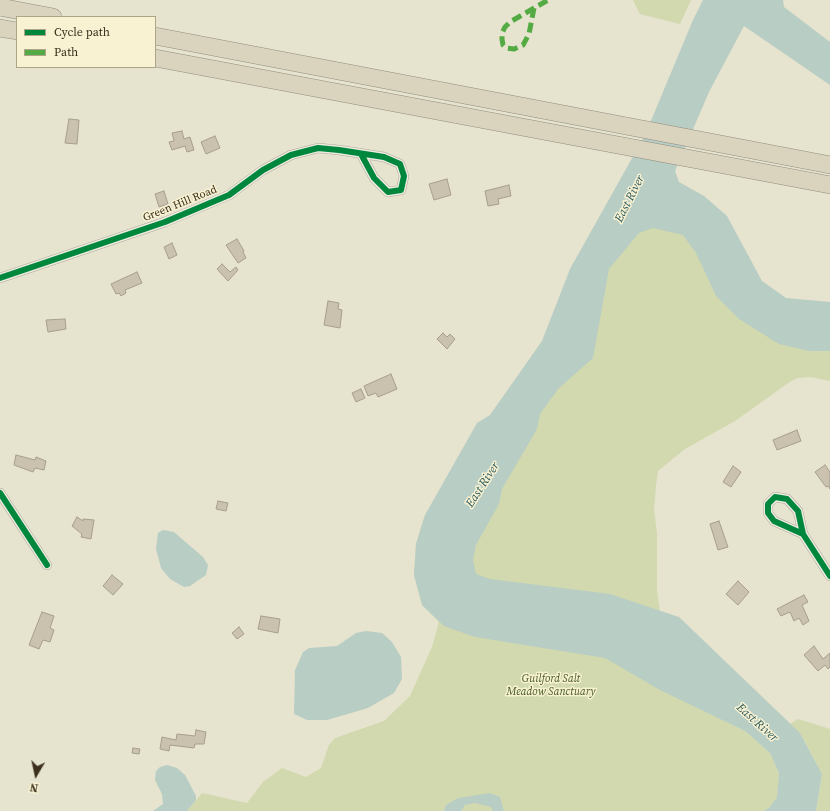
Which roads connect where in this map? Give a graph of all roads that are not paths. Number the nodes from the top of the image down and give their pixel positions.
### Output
1 (0, 7) edge
2 (48, 16) edge
3 (0, 28) edge
4 (16, 31) edge
5 (156, 36) edge
6 (156, 58) edge
7 (361, 154) junction
8 (830, 165) edge
9 (830, 185) edge
10 (0, 278) edge
11 (0, 493) edge
12 (803, 534) dead end
13 (47, 565) dead end
14 (830, 576) edge

1 - 2 highway
3 - 4 highway
5 - 8 highway
6 - 9 highway
7 - 7 street, Green Hill Road
7 - 10 street, Green Hill Road
11 - 13 street
12 - 14 street

